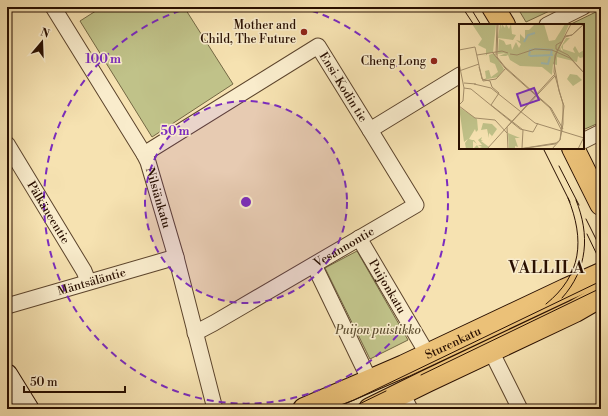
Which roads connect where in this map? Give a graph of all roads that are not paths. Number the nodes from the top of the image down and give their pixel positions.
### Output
1 (53, 7) edge
2 (493, 7) edge
3 (583, 7) edge
4 (503, 24) edge
5 (549, 24) edge
6 (459, 76) edge
7 (370, 130) junction
8 (601, 132) edge
9 (584, 140) edge
10 (7, 144) edge
11 (574, 149) edge
12 (144, 154) junction
13 (601, 204) edge
14 (359, 238) junction
15 (176, 257) junction
16 (314, 265) junction
17 (601, 274) edge
18 (88, 281) junction
19 (601, 296) edge
20 (7, 306) edge
21 (196, 333) junction
22 (491, 351) junction
23 (428, 355) junction
24 (7, 375) edge
25 (370, 381) junction
26 (406, 401) edge
27 (28, 409) edge
28 (215, 409) edge
29 (304, 409) edge
30 (370, 409) edge
31 (520, 409) edge

1 - 12 street, Nilsiänkatu
2 - 4 main road
3 - 5 street
6 - 7 street, Ensi-Kodin tie
7 - 12 street, Ensi-Kodin tie
7 - 14 street, Vesannontie
8 - 9 street
10 - 18 street, Pälkäneentie
11 - 13 main road
12 - 15 street, Nilsiänkatu
14 - 16 street, Vesannontie
14 - 23 street, Puijonkatu
15 - 18 street, Mäntsäläntie
15 - 21 street, Nilsiänkatu
16 - 21 street, Vesannontie
16 - 25 street
17 - 23 main road, Sturenkatu
18 - 20 street, Mäntsäläntie
19 - 22 main road, Sturenkatu
21 - 28 street, Nilsiänkatu
22 - 26 main road, Sturenkatu
22 - 31 street
23 - 25 main road, Sturenkatu
24 - 27 street
25 - 29 main road, Sturenkatu
26 - 30 main road, Sturenkatu

